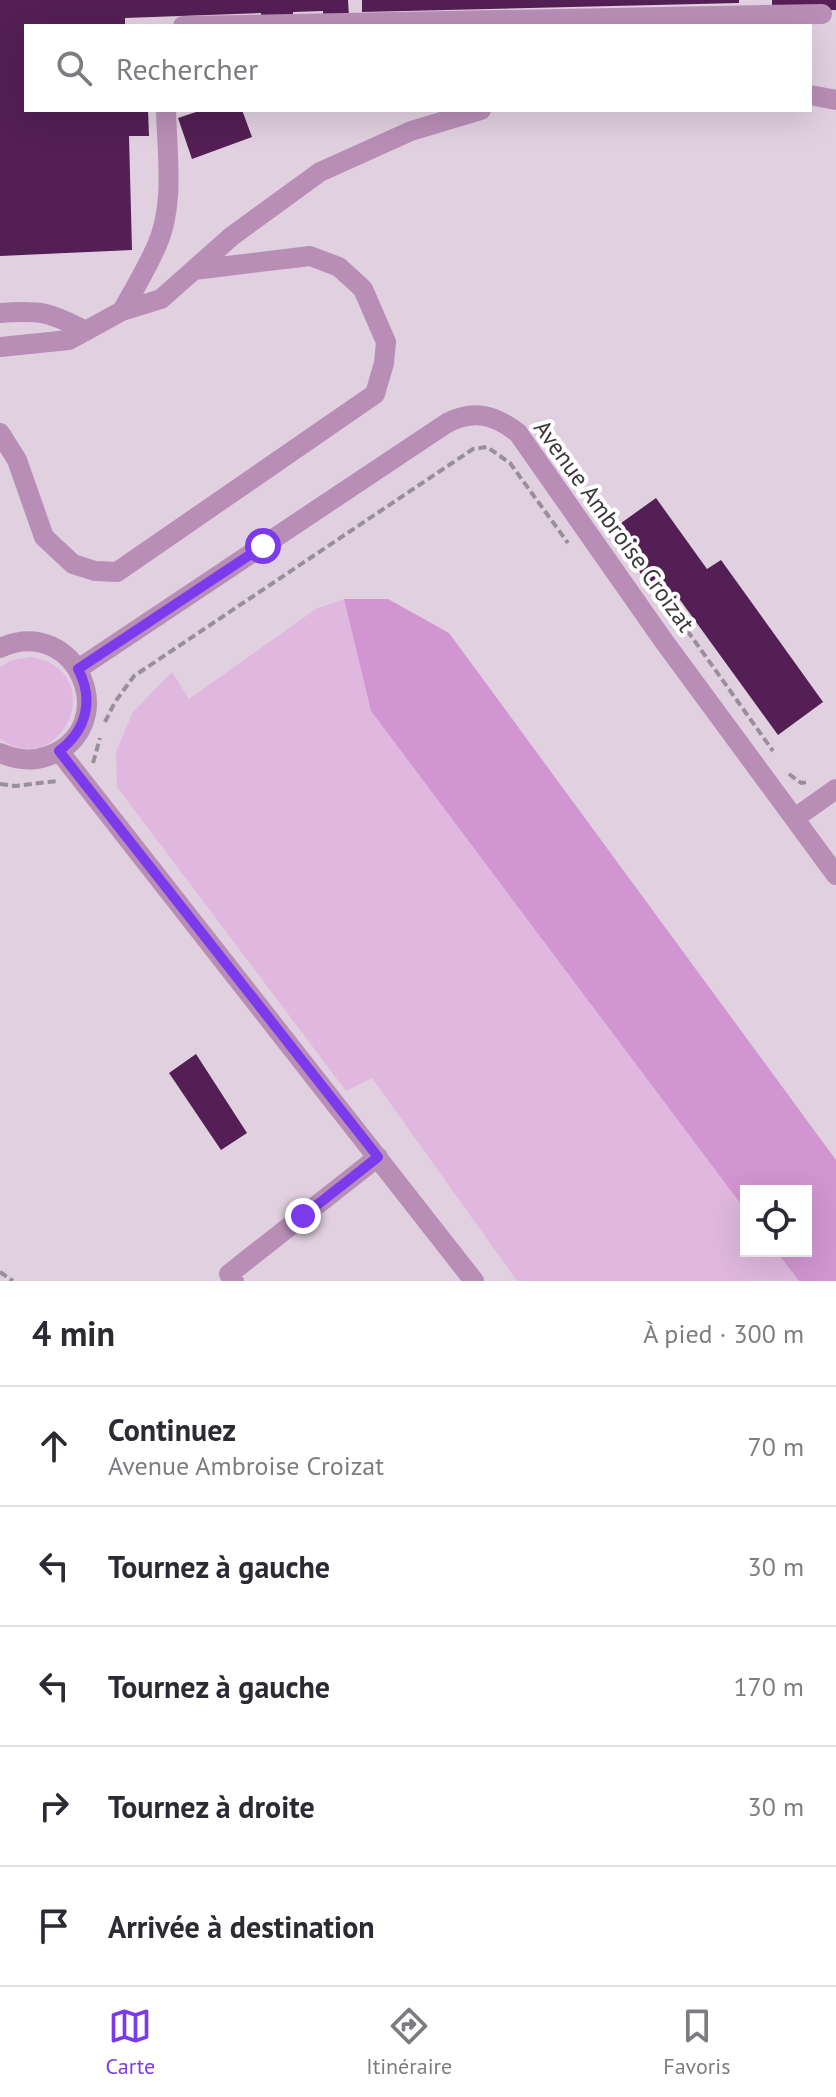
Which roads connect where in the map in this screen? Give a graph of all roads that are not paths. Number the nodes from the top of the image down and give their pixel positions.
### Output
1 (822, 14) dead end
2 (290, 24) edge
3 (812, 95) edge
4 (836, 100) edge
5 (166, 112) edge
6 (474, 112) edge
7 (194, 270) junction
8 (122, 311) junction
9 (0, 313) edge
10 (86, 331) junction
11 (0, 347) edge
12 (0, 433) edge
13 (1, 646) edge
14 (78, 669) junction
15 (59, 751) junction
16 (0, 753) edge
17 (836, 789) edge
18 (795, 818) junction
19 (836, 875) edge
20 (378, 1157) junction
21 (234, 1281) edge
22 (474, 1281) edge

1 - 2 street
3 - 4 street
5 - 8 street
6 - 7 street
7 - 8 street
7 - 12 street
8 - 10 street
9 - 10 street
10 - 11 street
13 - 14 street
14 - 15 street
14 - 18 street, Avenue Ambroise Croizat
15 - 16 street
15 - 20 street
17 - 18 street
18 - 19 street, Avenue Ambroise Croizat
20 - 21 street
20 - 22 street

